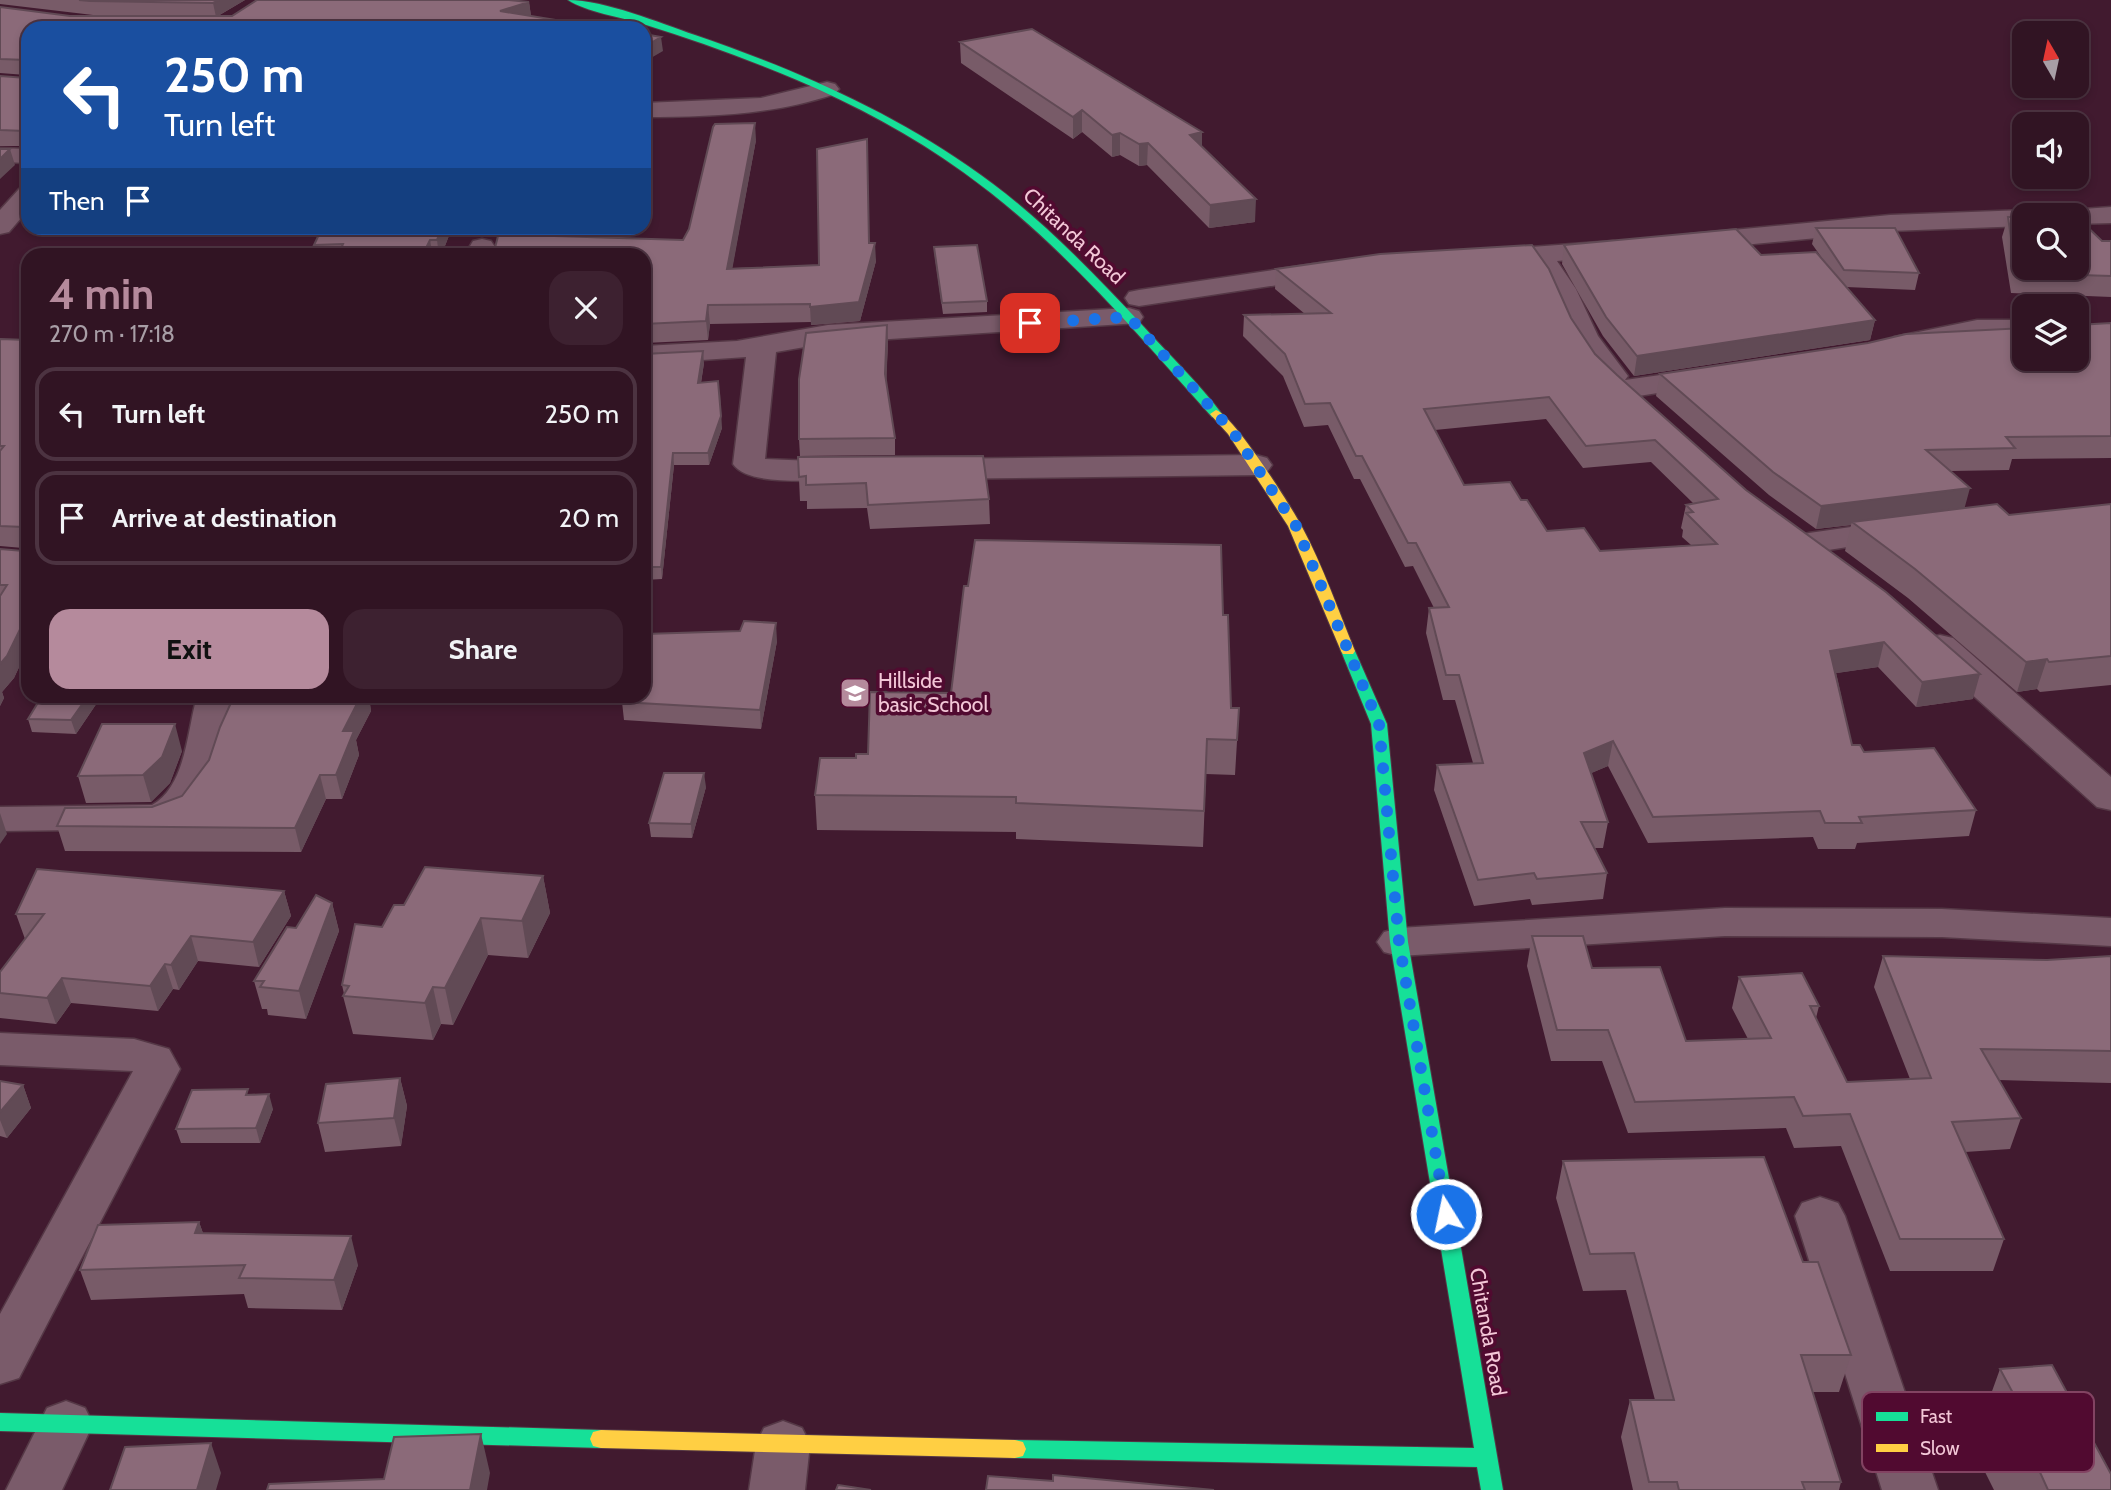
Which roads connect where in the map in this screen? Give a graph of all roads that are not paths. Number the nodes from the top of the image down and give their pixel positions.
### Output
1 (572, 0) edge
2 (646, 21) edge
3 (651, 22) edge
4 (827, 89) junction
5 (651, 110) edge
6 (0, 155) edge
7 (21, 156) edge
8 (21, 204) edge
9 (2111, 215) edge
10 (2089, 216) edge
11 (2012, 218) edge
12 (0, 226) edge
13 (1669, 244) edge
14 (1642, 247) edge
15 (1539, 255) junction
16 (1463, 260) edge
17 (1356, 267) edge
18 (1134, 308) junction
19 (2012, 330) edge
20 (762, 345) junction
21 (1877, 350) edge
22 (651, 354) edge
23 (1736, 373) edge
24 (1626, 389) junction
25 (1653, 413) edge
26 (1256, 465) junction
27 (1928, 526) edge
28 (1841, 567) edge
29 (1914, 625) edge
30 (214, 703) edge
31 (2111, 798) edge
32 (0, 819) edge
33 (2111, 932) edge
34 (1399, 942) junction
35 (0, 1049) edge
36 (1820, 1216) dead end
37 (0, 1363) edge
38 (1878, 1392) edge
39 (0, 1422) edge
40 (66, 1424) junction
41 (1488, 1458) junction
42 (780, 1467) edge
43 (1904, 1472) edge
44 (34, 1490) edge
45 (1492, 1490) edge
46 (1910, 1490) edge

1 - 2 street, Chitanda Road
3 - 4 street, Chitanda Road
4 - 5 street
4 - 18 street, Chitanda Road
6 - 7 street
8 - 12 street
9 - 10 street
11 - 13 street
14 - 15 street
15 - 16 street
15 - 24 street
17 - 18 street
18 - 20 street
18 - 26 street, Chitanda Road
19 - 21 street
20 - 22 street
20 - 26 street
23 - 24 street
24 - 25 street
26 - 34 street, Chitanda Road
27 - 28 street
29 - 31 street
30 - 32 street
33 - 34 street
34 - 41 street, Chitanda Road
35 - 37 street
36 - 38 street
39 - 40 street
40 - 42 street
40 - 44 street
41 - 42 street
41 - 45 street, Chitanda Road
43 - 46 street

